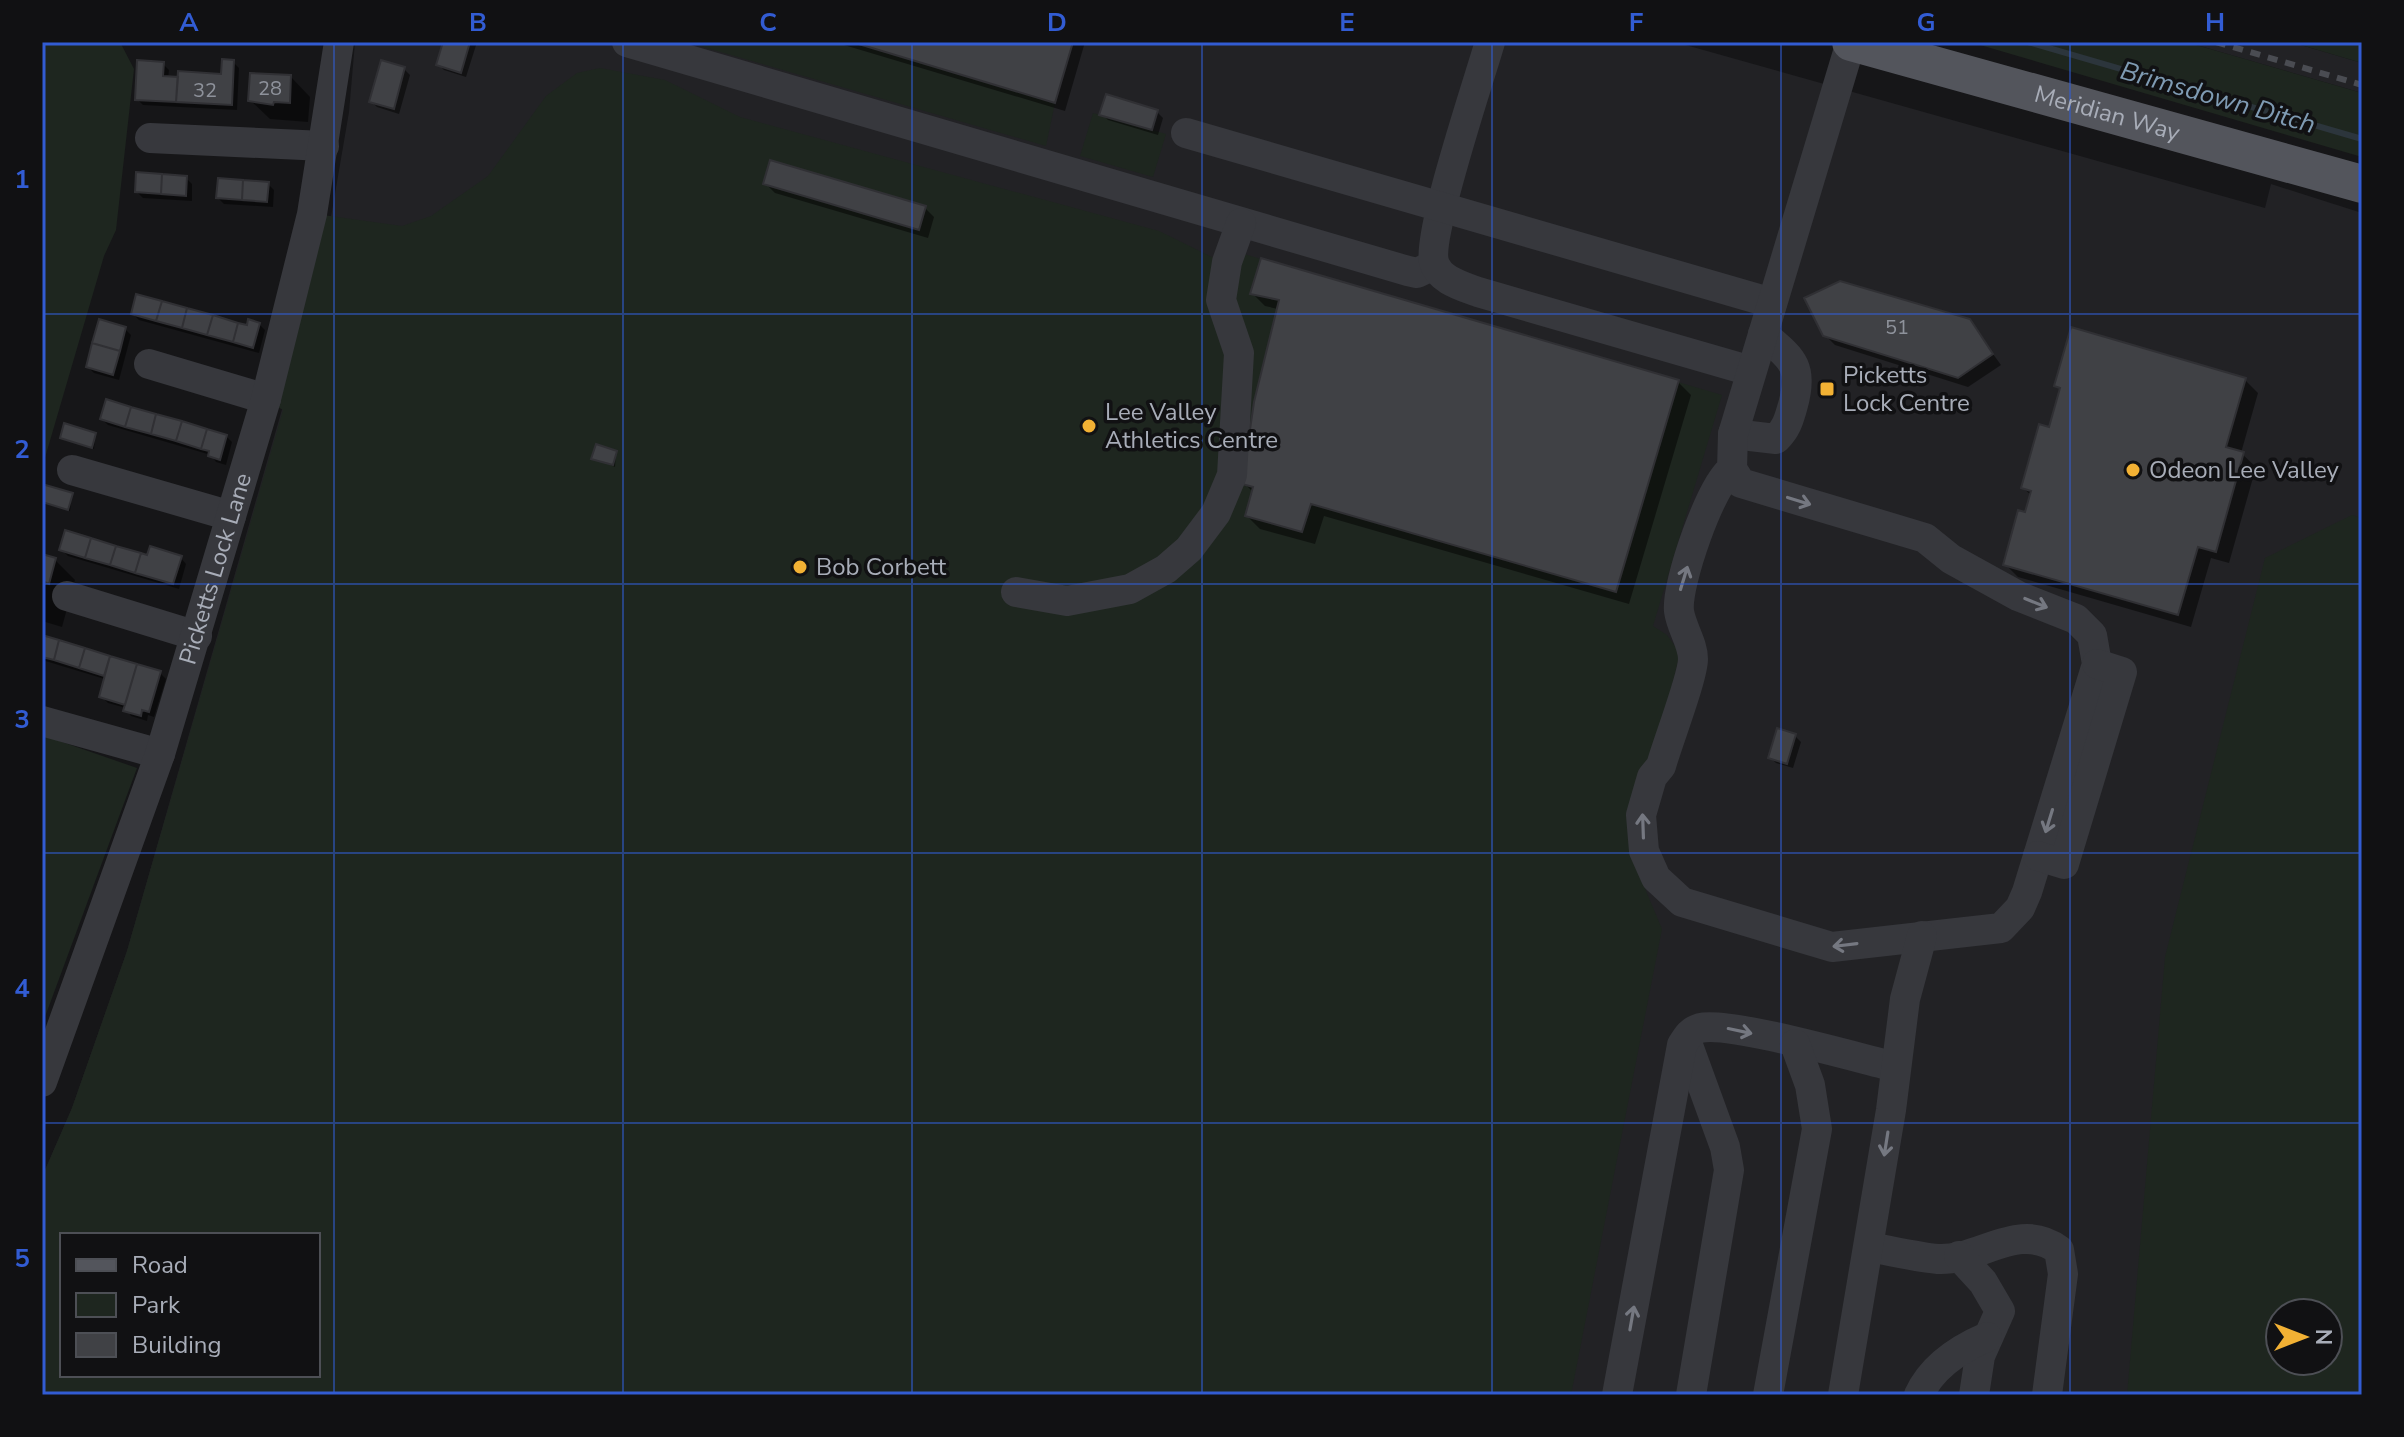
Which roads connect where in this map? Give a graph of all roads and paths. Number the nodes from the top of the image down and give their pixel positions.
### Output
1 (339, 42) edge
2 (627, 42) edge
3 (1490, 42) edge
4 (1851, 42) edge
5 (1186, 133) dead end
6 (150, 138) dead end
7 (324, 146) junction
8 (2362, 184) edge
9 (1442, 207) junction
10 (1241, 223) junction
11 (1434, 265) junction
12 (1772, 303) junction
13 (1763, 334) junction
14 (149, 364) dead end
15 (1751, 371) junction
16 (266, 399) junction
17 (1733, 434) junction
18 (1732, 469) junction
19 (72, 470) dead end
20 (231, 516) junction
21 (1016, 592) dead end
22 (67, 596) dead end
23 (197, 636) junction
24 (42, 721) edge
25 (160, 754) junction
26 (1922, 936) junction
27 (1686, 1039) junction
28 (1795, 1044) junction
29 (1896, 1067) junction
30 (42, 1082) edge
31 (1869, 1247) junction
32 (1959, 1256) junction
33 (1987, 1337) junction
34 (1617, 1395) edge
35 (1691, 1395) edge
36 (1768, 1395) edge
37 (1843, 1395) edge
38 (1919, 1395) edge
39 (1974, 1395) edge
40 (2047, 1395) edge

1 - 7 street, Picketts Lock Lane
2 - 10 street
3 - 9 street
4 - 8 main road, Meridian Way
4 - 12 street
5 - 9 street
6 - 7 street
7 - 16 street, Picketts Lock Lane
9 - 11 street
9 - 12 street
10 - 11 street
10 - 21 street
11 - 15 street
12 - 13 street
13 - 15 street
13 - 17 street
14 - 16 street
15 - 17 street
16 - 20 street, Picketts Lock Lane
17 - 18 street
26 -> 18 street
18 -> 26 street
19 - 20 street
20 - 23 street, Picketts Lock Lane
22 - 23 street
23 - 25 street, Picketts Lock Lane
24 - 25 street
25 - 30 street, Picketts Lock Lane
26 - 29 street
27 -> 28 street
34 -> 27 street
27 - 35 street
28 - 29 street
28 - 36 street
29 -> 31 street
31 - 32 street
31 - 37 street
32 - 33 street
32 - 40 street
33 - 38 street
33 - 39 street

